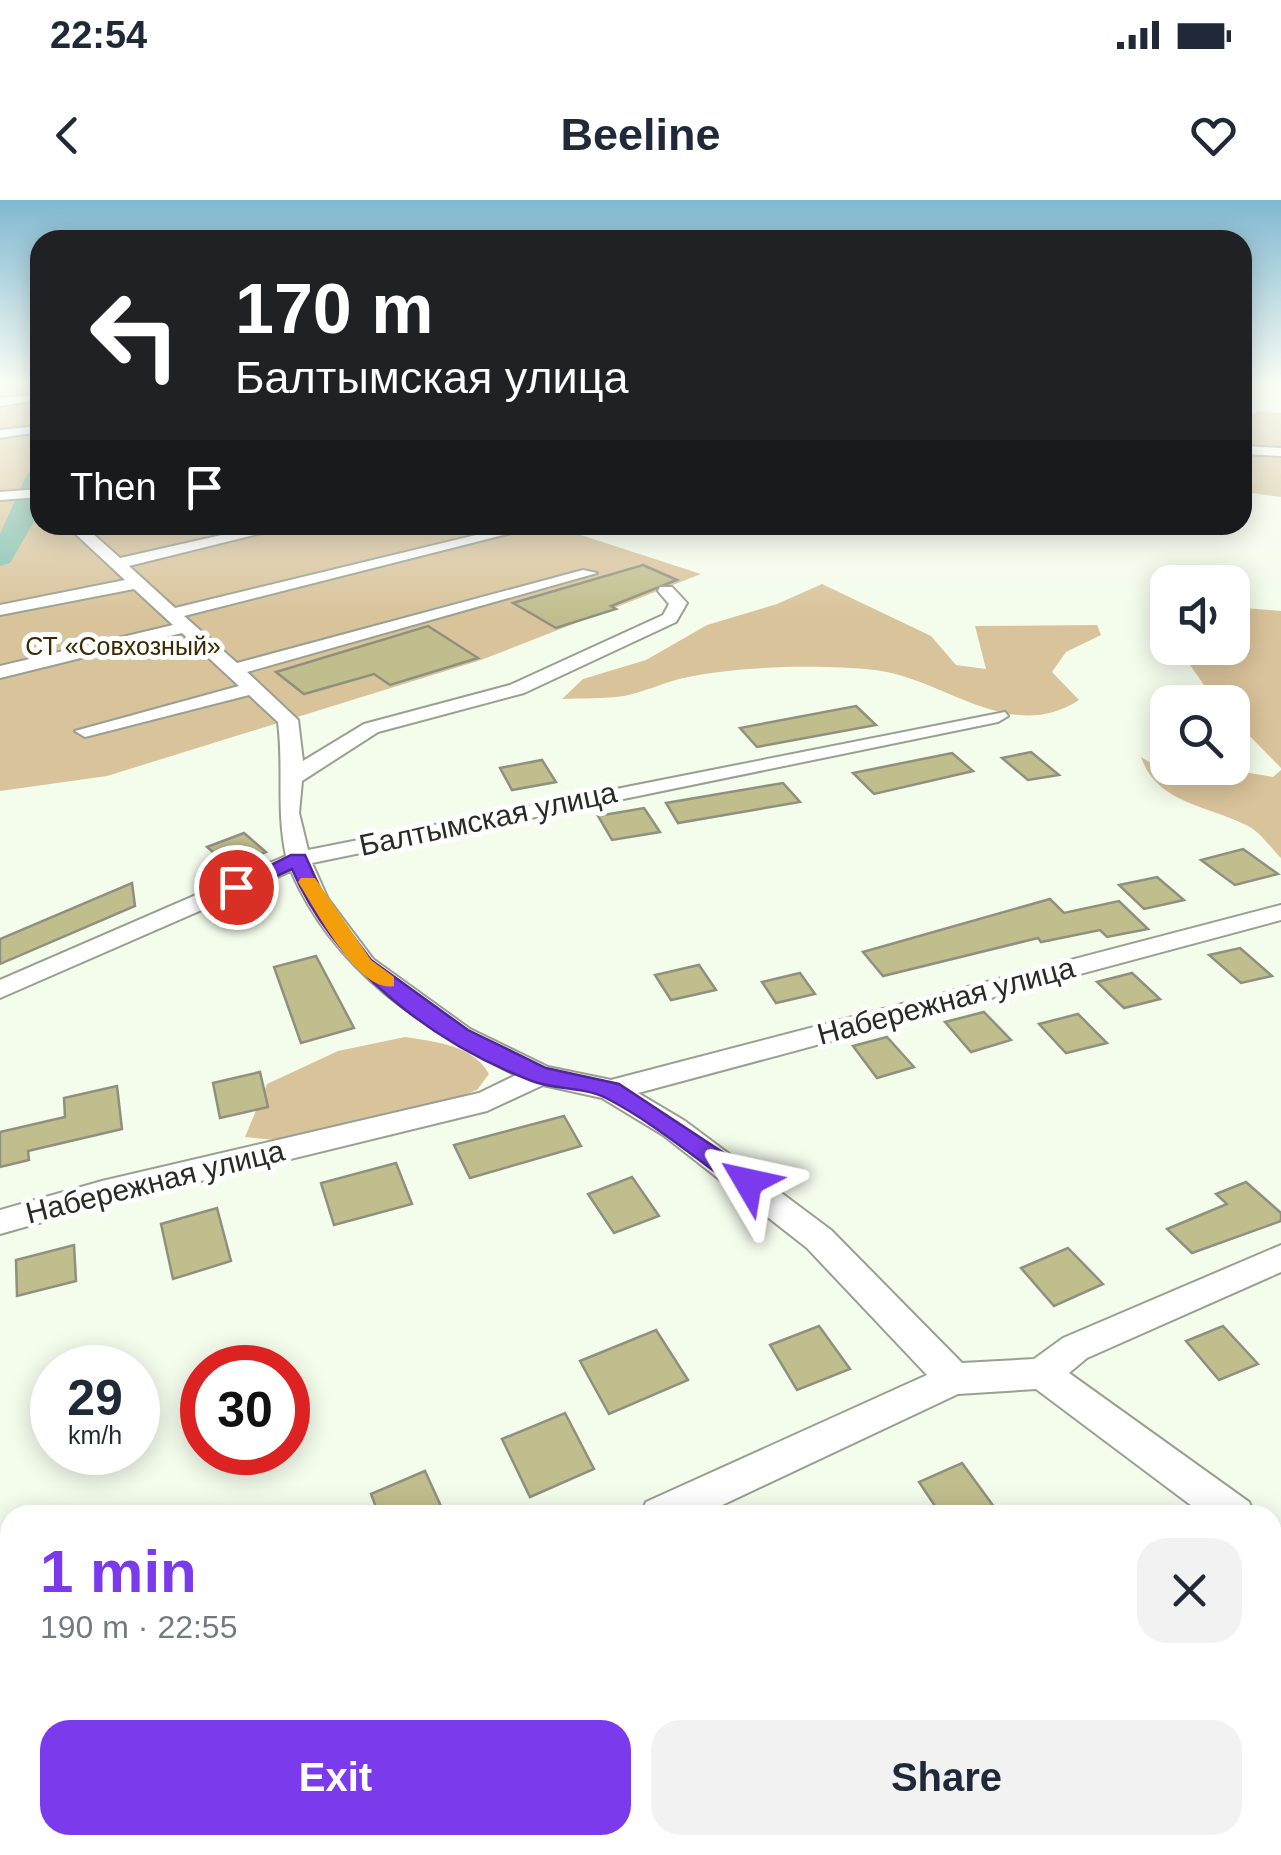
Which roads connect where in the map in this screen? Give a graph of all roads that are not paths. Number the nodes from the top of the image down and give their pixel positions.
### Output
1 (30, 495) edge
2 (1, 496) edge
3 (85, 535) edge
4 (243, 535) edge
5 (493, 535) edge
6 (117, 564) junction
7 (589, 574) dead end
8 (137, 582) junction
9 (666, 591) dead end
10 (0, 610) edge
11 (179, 621) junction
12 (233, 670) junction
13 (0, 672) edge
14 (253, 688) junction
15 (998, 716) dead end
16 (85, 731) dead end
17 (292, 778) junction
18 (298, 859) junction
19 (1281, 912) edge
20 (0, 990) edge
21 (540, 1075) junction
22 (611, 1090) junction
23 (0, 1222) edge
24 (1281, 1258) edge
25 (1042, 1374) junction
26 (954, 1379) junction
27 (682, 1505) edge
28 (1221, 1505) edge

1 - 2 street
3 - 6 street
4 - 6 street
5 - 11 street
6 - 8 street
7 - 12 street
8 - 10 street
8 - 11 street
9 - 17 street
11 - 12 street
11 - 13 street
12 - 14 street
14 - 16 street
14 - 17 street
15 - 18 street, Балтымская улица
17 - 18 street
18 - 20 street, Балтымская улица
18 - 21 street
19 - 22 street, Набережная улица
21 - 22 street
21 - 23 street, Набережная улица
22 - 26 street
24 - 25 street
25 - 26 street
25 - 28 street
26 - 27 street

